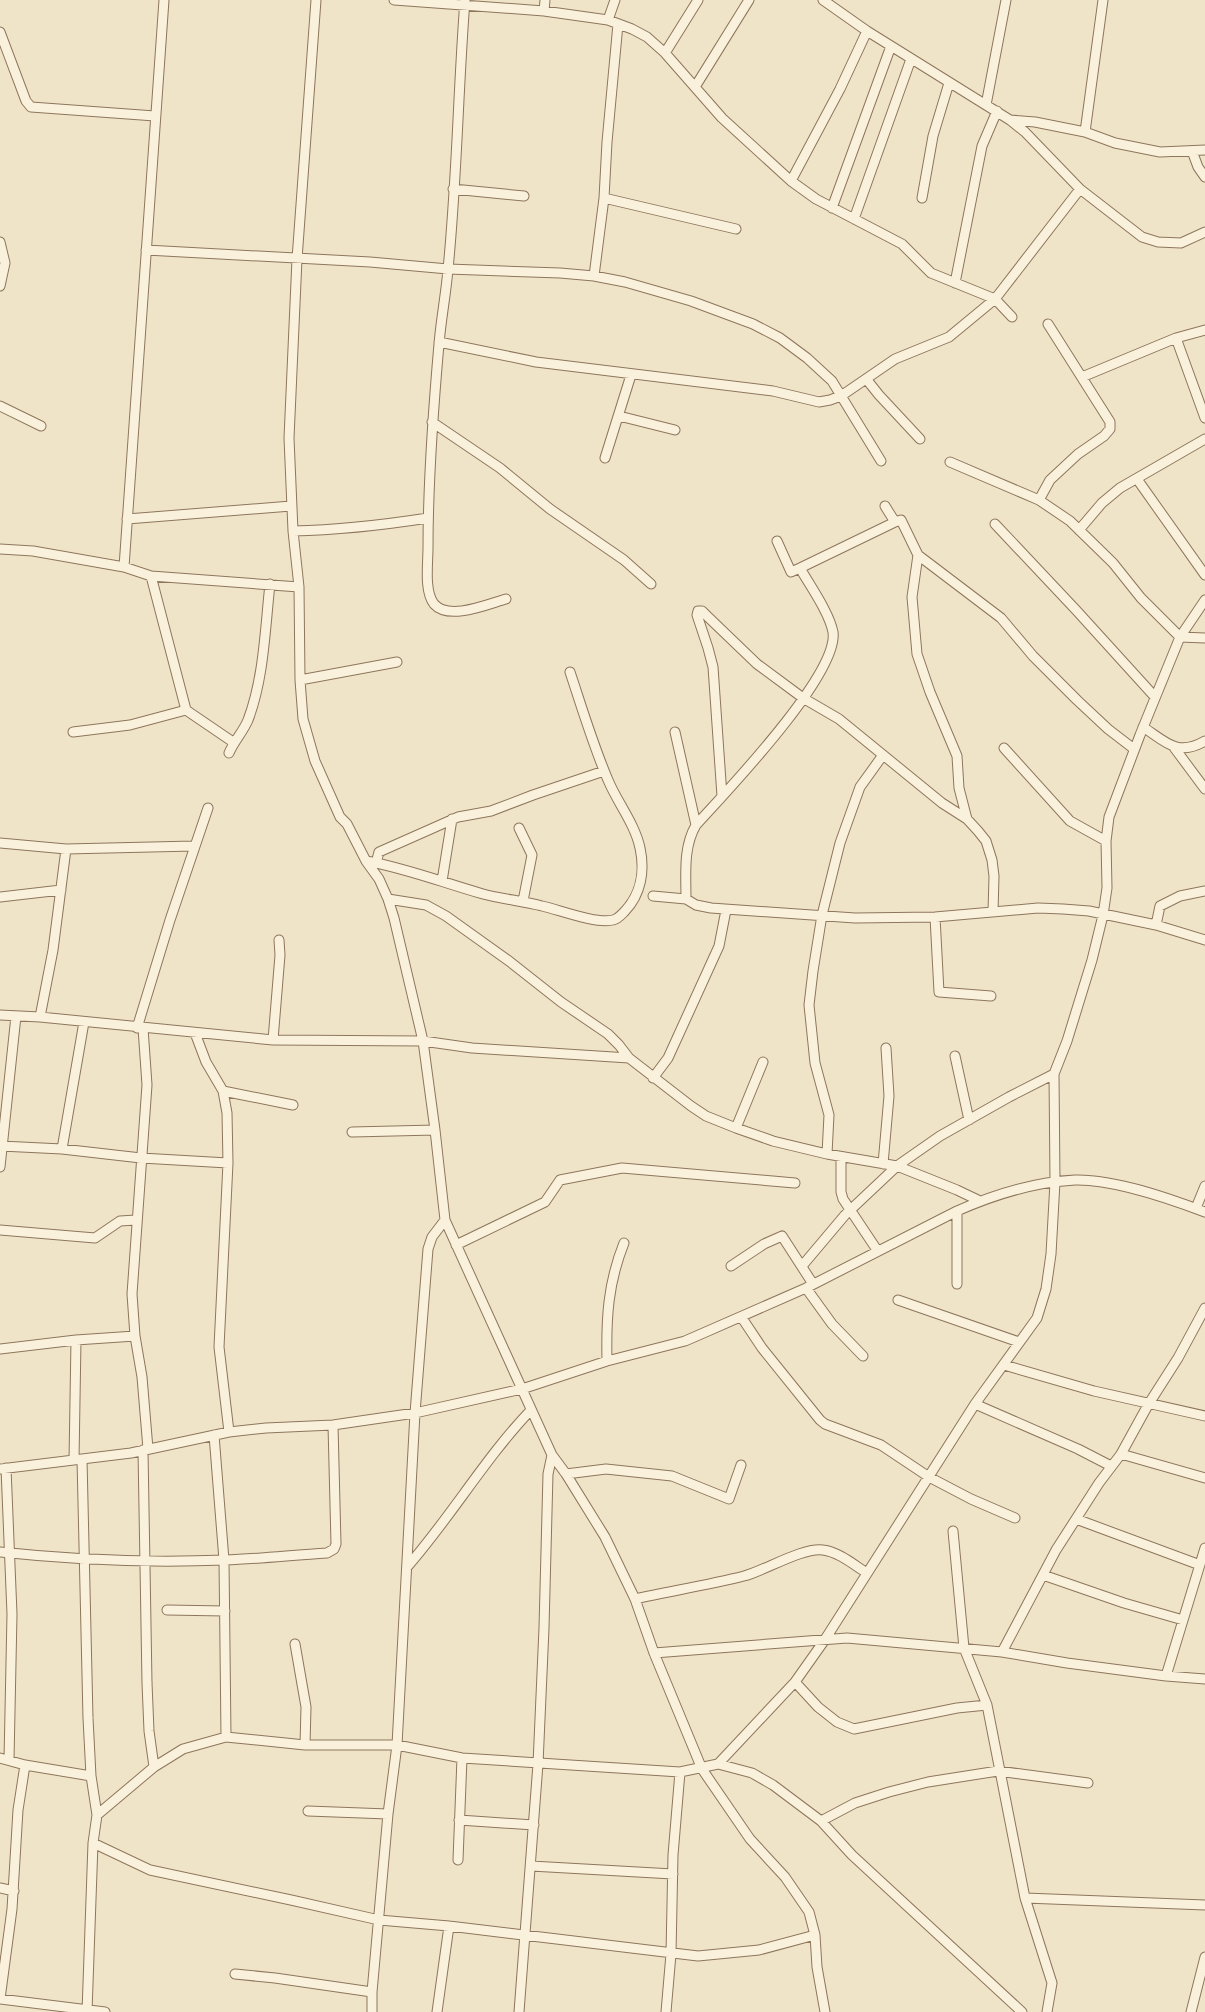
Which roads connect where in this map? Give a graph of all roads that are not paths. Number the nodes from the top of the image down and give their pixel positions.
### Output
1 (164, 0) edge
2 (316, 0) edge
3 (394, 0) edge
4 (545, 0) edge
5 (616, 0) edge
6 (698, 0) edge
7 (749, 0) edge
8 (823, 0) edge
9 (1006, 0) edge
10 (1103, 0) edge
11 (465, 2) edge
12 (544, 11) junction
13 (608, 20) junction
14 (618, 24) junction
15 (867, 31) junction
16 (0, 32) edge
17 (891, 46) junction
18 (665, 53) junction
19 (911, 59) junction
20 (949, 83) junction
21 (695, 87) junction
22 (986, 105) junction
23 (997, 111) junction
24 (155, 116) junction
25 (1010, 120) junction
26 (1084, 132) junction
27 (1205, 150) edge
28 (1192, 151) junction
29 (1205, 177) edge
30 (791, 181) junction
31 (453, 189) junction
32 (1080, 189) junction
33 (524, 196) dead end
34 (604, 198) junction
35 (922, 198) dead end
36 (832, 208) junction
37 (854, 219) junction
38 (736, 229) dead end
39 (1205, 232) edge
40 (0, 242) edge
41 (146, 250) junction
42 (296, 259) junction
43 (448, 269) junction
44 (594, 276) junction
45 (955, 283) junction
46 (0, 286) edge
47 (995, 299) junction
48 (1012, 317) dead end
49 (1048, 324) dead end
50 (1205, 330) edge
51 (1176, 338) junction
52 (439, 342) junction
53 (631, 375) junction
54 (1082, 377) junction
55 (867, 380) junction
56 (841, 396) junction
57 (0, 406) edge
58 (619, 416) junction
59 (1205, 418) edge
60 (432, 422) junction
61 (40, 426) dead end
62 (675, 430) dead end
63 (920, 439) dead end
64 (1205, 439) edge
65 (605, 458) dead end
66 (881, 461) dead end
67 (950, 462) dead end
68 (1137, 479) junction
69 (1038, 500) junction
70 (292, 506) junction
71 (885, 506) dead end
72 (428, 518) junction
73 (127, 519) junction
74 (895, 522) junction
75 (995, 524) dead end
76 (1079, 530) junction
77 (293, 531) junction
78 (777, 541) dead end
79 (0, 549) edge
80 (918, 555) junction
81 (124, 567) junction
82 (800, 568) junction
83 (1205, 575) edge
84 (151, 576) junction
85 (270, 584) junction
86 (651, 584) dead end
87 (299, 587) junction
88 (506, 599) dead end
89 (1205, 600) edge
90 (1180, 638) junction
91 (1205, 638) edge
92 (397, 662) dead end
93 (570, 672) dead end
94 (300, 680) junction
95 (1155, 697) junction
96 (803, 698) junction
97 (186, 710) junction
98 (1144, 727) junction
99 (72, 732) dead end
100 (675, 732) dead end
101 (1205, 741) edge
102 (233, 742) junction
103 (1172, 746) junction
104 (1004, 748) dead end
105 (1134, 749) junction
106 (229, 753) dead end
107 (883, 756) junction
108 (604, 771) junction
109 (1205, 789) edge
110 (722, 796) junction
111 (208, 808) dead end
112 (452, 819) junction
113 (967, 819) junction
114 (696, 825) junction
115 (519, 828) dead end
116 (1106, 841) junction
117 (0, 843) edge
118 (194, 846) junction
119 (66, 849) junction
120 (366, 861) junction
121 (376, 863) junction
122 (442, 881) junction
123 (61, 890) junction
124 (1205, 891) edge
125 (653, 896) dead end
126 (0, 897) edge
127 (388, 899) junction
128 (686, 899) junction
129 (522, 901) junction
130 (726, 910) junction
131 (993, 912) junction
132 (822, 915) junction
133 (1103, 915) junction
134 (934, 917) junction
135 (1156, 925) junction
136 (279, 940) dead end
137 (1205, 940) edge
138 (991, 996) dead end
139 (0, 1015) edge
140 (16, 1016) junction
141 (40, 1017) junction
142 (84, 1022) junction
143 (140, 1028) junction
144 (194, 1032) junction
145 (273, 1040) junction
146 (423, 1041) junction
147 (886, 1048) dead end
148 (955, 1056) dead end
149 (629, 1058) junction
150 (763, 1062) dead end
151 (1054, 1074) junction
152 (653, 1078) junction
153 (223, 1091) junction
154 (293, 1105) dead end
155 (969, 1120) junction
156 (736, 1128) junction
157 (435, 1130) junction
158 (352, 1132) dead end
159 (1, 1146) junction
160 (62, 1149) junction
161 (827, 1154) junction
162 (841, 1157) junction
163 (141, 1158) junction
164 (228, 1163) junction
165 (883, 1164) junction
166 (897, 1166) junction
167 (0, 1167) edge
168 (1055, 1182) junction
169 (795, 1183) dead end
170 (1205, 1186) edge
171 (980, 1201) junction
172 (1196, 1208) junction
173 (849, 1211) junction
174 (957, 1211) junction
175 (1205, 1212) edge
176 (136, 1220) junction
177 (445, 1220) junction
178 (0, 1230) edge
179 (624, 1243) dead end
180 (456, 1245) junction
181 (877, 1250) junction
182 (731, 1266) dead end
183 (802, 1266) junction
184 (957, 1284) dead end
185 (810, 1286) junction
186 (898, 1300) dead end
187 (1205, 1308) edge
188 (742, 1318) junction
189 (135, 1336) junction
190 (76, 1340) junction
191 (1019, 1342) junction
192 (0, 1349) edge
193 (863, 1356) dead end
194 (607, 1361) junction
195 (1004, 1365) junction
196 (522, 1389) junction
197 (975, 1404) junction
198 (1148, 1404) junction
199 (531, 1410) junction
200 (415, 1413) junction
201 (1205, 1416) edge
202 (333, 1424) junction
203 (229, 1432) junction
204 (214, 1435) junction
205 (146, 1450) junction
206 (1121, 1454) junction
207 (552, 1455) junction
208 (78, 1459) junction
209 (741, 1465) dead end
210 (1111, 1466) junction
211 (3, 1469) edge
212 (566, 1474) junction
213 (929, 1478) junction
214 (1205, 1478) edge
215 (1015, 1518) dead end
216 (1076, 1519) junction
217 (953, 1531) dead end
218 (1205, 1548) edge
219 (4, 1552) edge
220 (84, 1559) junction
221 (146, 1560) junction
222 (224, 1560) junction
223 (1200, 1565) junction
224 (406, 1567) junction
225 (867, 1573) junction
226 (1043, 1576) junction
227 (635, 1598) junction
228 (167, 1610) dead end
229 (225, 1611) junction
230 (1183, 1620) junction
231 (824, 1641) junction
232 (295, 1644) dead end
233 (964, 1648) junction
234 (1002, 1652) junction
235 (654, 1653) junction
236 (1166, 1676) junction
237 (1205, 1679) edge
238 (795, 1682) junction
239 (987, 1705) junction
240 (226, 1737) junction
241 (305, 1745) junction
242 (397, 1745) junction
243 (462, 1758) junction
244 (4, 1759) edge
245 (538, 1764) junction
246 (718, 1764) junction
247 (25, 1765) junction
248 (154, 1767) junction
249 (702, 1769) junction
250 (998, 1771) junction
251 (680, 1772) junction
252 (91, 1776) junction
253 (1088, 1783) dead end
254 (308, 1811) dead end
255 (388, 1814) junction
256 (97, 1815) junction
257 (459, 1820) junction
258 (821, 1821) junction
259 (534, 1825) junction
260 (93, 1843) junction
261 (458, 1860) dead end
262 (531, 1866) junction
263 (673, 1874) junction
264 (0, 1888) edge
265 (14, 1890) junction
266 (1025, 1898) junction
267 (1205, 1905) edge
268 (379, 1920) junction
269 (448, 1926) junction
270 (525, 1935) junction
271 (815, 1935) junction
272 (671, 1954) junction
273 (1205, 1957) edge
274 (235, 1974) dead end
275 (372, 1992) junction
276 (0, 1999) edge
277 (87, 2011) edge
278 (105, 2012) edge
279 (372, 2012) edge
280 (437, 2012) edge
281 (520, 2012) edge
282 (666, 2012) edge
283 (825, 2012) edge
284 (1022, 2012) edge
285 (1047, 2012) edge
286 (1191, 2012) edge

1 - 24 street
2 - 42 street
3 - 11 street
4 - 12 street
5 - 13 street
6 - 18 street
7 - 21 street
8 - 15 street
9 - 22 street
10 - 26 street
11 - 12 street
11 - 31 street
12 - 13 street
13 - 14 street
14 - 18 street
14 - 34 street
15 - 17 street
15 - 30 street
16 - 24 street
17 - 19 street
17 - 36 street
18 - 21 street
19 - 20 street
19 - 37 street
20 - 22 street
20 - 35 street
21 - 30 street
22 - 23 street
23 - 25 street
23 - 45 street
24 - 41 street
25 - 26 street
25 - 32 street
26 - 28 street
27 - 28 street
28 - 29 street
30 - 36 street
31 - 33 street
31 - 43 street
32 - 39 street
32 - 47 street
34 - 38 street
34 - 44 street
36 - 37 street
37 - 45 street
40 - 46 street
41 - 42 street
41 - 73 street
42 - 43 street
42 - 70 street
43 - 44 street
43 - 52 street
44 - 56 street
45 - 47 street
47 - 48 street
47 - 55 street
49 - 54 street
50 - 51 street
51 - 54 street
51 - 59 street
52 - 53 street
52 - 60 street
53 - 56 street
53 - 58 street
54 - 69 street
55 - 56 street
55 - 63 street
56 - 66 street
57 - 61 street
58 - 62 street
58 - 65 street
60 - 72 street
60 - 86 street
64 - 68 street
67 - 69 street
68 - 76 street
68 - 83 street
69 - 76 street
70 - 73 street
70 - 77 street
71 - 74 street
72 - 77 street
72 - 88 street
73 - 81 street
74 - 80 street
74 - 82 street
75 - 95 street
76 - 90 street
77 - 87 street
78 - 82 street
79 - 81 street
80 - 105 street
80 - 113 street
81 - 84 street
82 - 96 street
84 - 85 street
84 - 97 street
85 - 87 street
85 - 102 street
87 - 94 street
89 - 90 street
90 - 91 street
90 - 95 street
92 - 94 street
93 - 108 street
94 - 120 street
95 - 98 street
96 - 107 street
96 - 110 street
96 - 110 street
97 - 99 street
97 - 102 street
98 - 103 street
98 - 105 street
100 - 114 street
101 - 103 street
102 - 106 street
103 - 109 street
104 - 116 street
105 - 116 street
107 - 113 street
107 - 132 street
108 - 112 street
108 - 129 street
110 - 114 street
111 - 118 street
112 - 121 street
112 - 122 street
113 - 131 street
114 - 128 street
115 - 129 street
116 - 133 street
117 - 119 street
118 - 119 street
118 - 143 street
119 - 123 street
120 - 121 street
120 - 127 street
121 - 122 street
122 - 129 street
123 - 126 street
123 - 141 street
124 - 135 street
125 - 128 street
127 - 146 street
127 - 149 street
128 - 130 street
130 - 132 street
130 - 152 street
131 - 133 street
131 - 134 street
132 - 134 street
132 - 161 street
133 - 135 street
133 - 151 street
134 - 138 street
135 - 137 street
136 - 145 street
139 - 140 street
140 - 141 street
140 - 159 street
141 - 142 street
142 - 143 street
142 - 160 street
143 - 144 street
143 - 163 street
144 - 145 street
144 - 153 street
145 - 146 street
146 - 149 street
146 - 157 street
147 - 165 street
148 - 155 street
149 - 152 street
150 - 156 street
151 - 155 street
151 - 168 street
152 - 156 street
153 - 154 street
153 - 164 street
155 - 166 street
156 - 161 street
157 - 158 street
157 - 177 street
159 - 160 street
159 - 167 street
160 - 163 street
161 - 162 street
162 - 165 street
162 - 173 street
163 - 164 street
163 - 176 street
164 - 203 street
165 - 166 street
166 - 171 street
166 - 173 street
168 - 171 street
168 - 172 street
168 - 191 street
169 - 180 street
170 - 172 street
171 - 174 street
172 - 175 street
173 - 181 street
173 - 183 street
174 - 181 street
174 - 184 street
176 - 178 street
176 - 189 street
177 - 180 street
177 - 200 street
179 - 194 street
180 - 196 street
181 - 185 street
182 - 183 street
183 - 185 street
185 - 188 street
185 - 193 street
186 - 191 street
187 - 198 street
188 - 194 street
188 - 213 street
189 - 190 street
189 - 205 street
190 - 192 street
190 - 208 street
191 - 195 street
194 - 196 street
195 - 197 street
195 - 198 street
196 - 199 street
196 - 200 street
197 - 210 street
197 - 213 street
198 - 201 street
198 - 206 street
199 - 207 street
199 - 224 street
200 - 202 street
200 - 224 street
202 - 203 street
202 - 222 street
203 - 204 street
204 - 205 street
204 - 222 street
205 - 208 street
205 - 221 street
206 - 210 street
206 - 214 street
207 - 212 street
207 - 245 street
208 - 211 street
208 - 220 street
209 - 212 street
210 - 216 street
211 - 219 street
212 - 227 street
213 - 215 street
213 - 225 street
216 - 223 street
216 - 226 street
217 - 233 street
218 - 223 street
219 - 220 street
219 - 244 street
220 - 221 street
220 - 252 street
221 - 222 street
221 - 248 street
222 - 229 street
223 - 230 street
224 - 242 street
225 - 227 street
225 - 231 street
226 - 230 street
226 - 234 street
227 - 235 street
228 - 229 street
229 - 240 street
230 - 236 street
231 - 233 street
231 - 235 street
231 - 238 street
232 - 241 street
233 - 234 street
233 - 239 street
234 - 236 street
235 - 249 street
236 - 237 street
238 - 239 street
238 - 246 street
239 - 250 street
240 - 241 street
240 - 248 street
241 - 242 street
242 - 243 street
242 - 255 street
243 - 245 street
243 - 257 street
244 - 247 street
245 - 251 street
245 - 259 street
246 - 249 street
246 - 258 street
247 - 252 street
247 - 265 street
248 - 256 street
249 - 251 street
249 - 271 street
250 - 253 street
250 - 258 street
250 - 266 street
251 - 263 street
252 - 256 street
254 - 255 street
255 - 268 street
256 - 260 street
257 - 259 street
257 - 261 street
258 - 284 street
259 - 262 street
260 - 268 street
260 - 277 street
262 - 263 street
262 - 270 street
263 - 272 street
264 - 265 street
265 - 276 street
266 - 267 street
266 - 285 street
268 - 269 street
268 - 275 street
269 - 270 street
269 - 280 street
270 - 272 street
270 - 281 street
271 - 272 street
271 - 283 street
272 - 282 street
273 - 286 street
274 - 275 street
275 - 279 street
276 - 277 street
277 - 278 street

